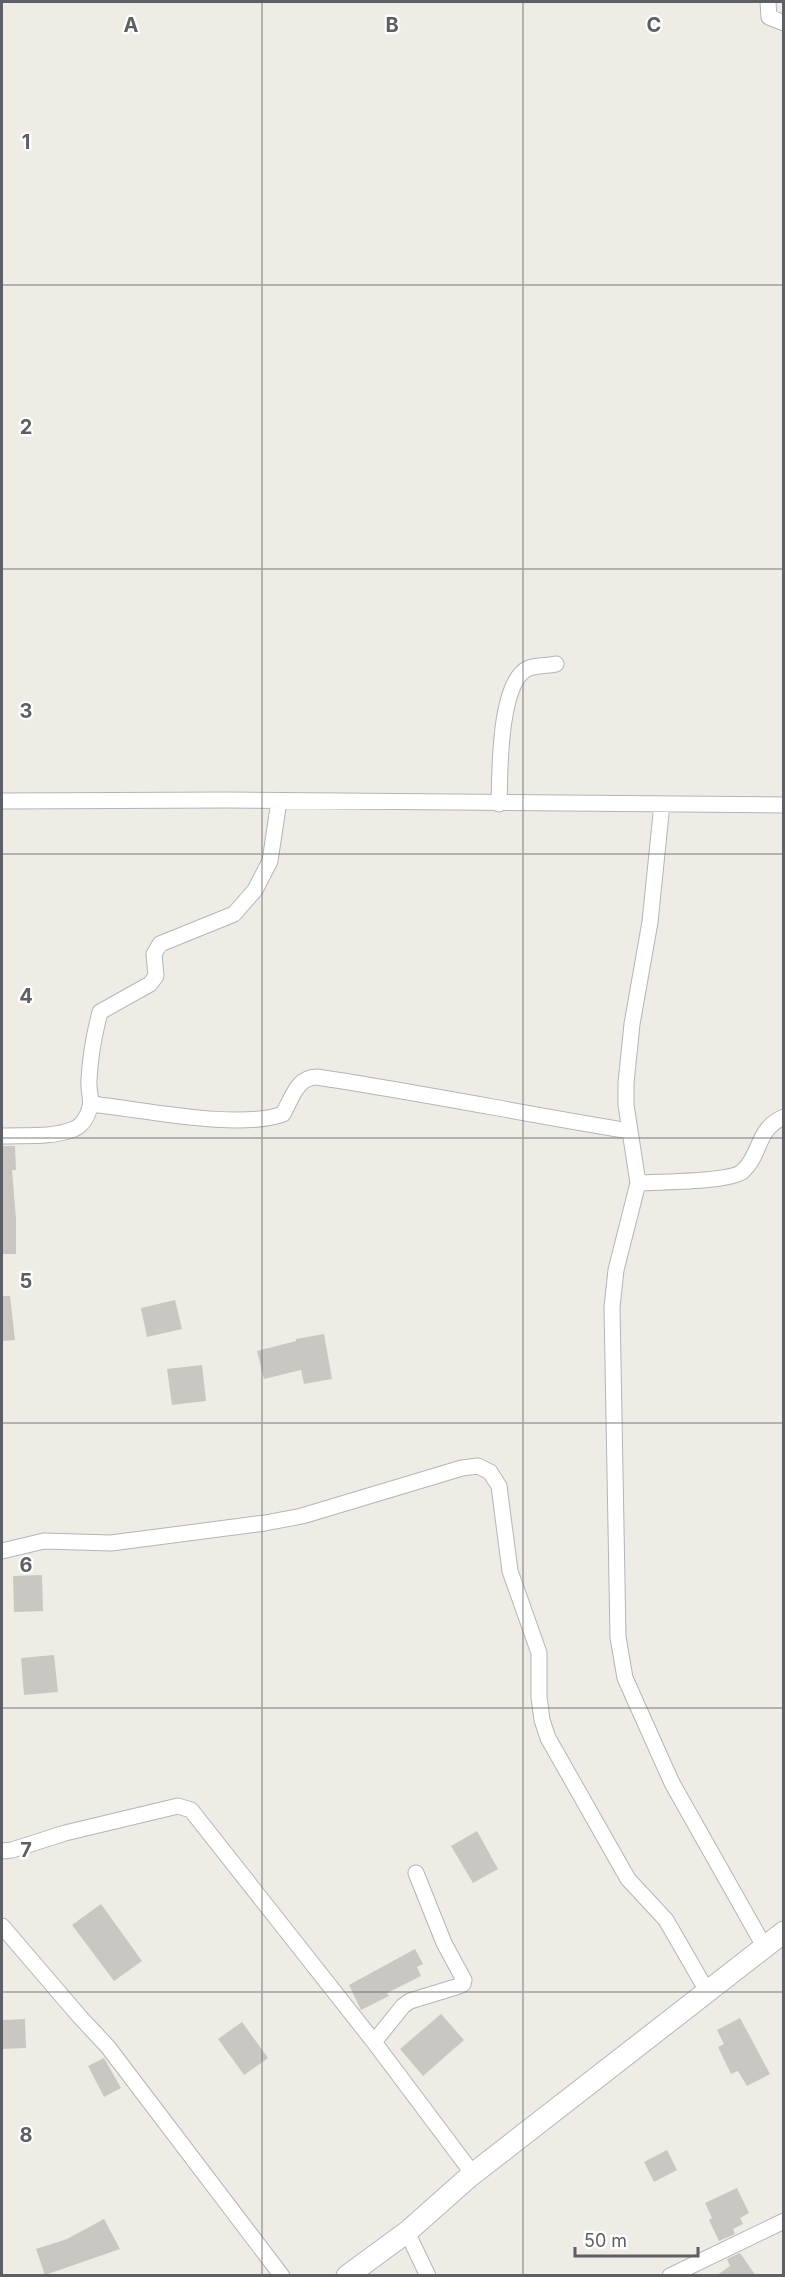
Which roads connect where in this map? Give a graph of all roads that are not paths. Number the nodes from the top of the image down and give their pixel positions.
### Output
1 (768, 2) edge
2 (783, 23) edge
3 (556, 664) dead end
4 (2, 801) edge
5 (279, 801) junction
6 (499, 804) junction
7 (662, 804) junction
8 (783, 805) edge
9 (92, 1101) junction
10 (783, 1117) edge
11 (630, 1131) junction
12 (2, 1136) edge
13 (638, 1183) junction
14 (2, 1551) edge
15 (2, 1851) edge
16 (416, 1873) dead end
17 (2, 1926) edge
18 (777, 1940) edge
19 (707, 1991) junction
20 (374, 2042) junction
21 (473, 2174) junction
22 (783, 2221) edge
23 (406, 2232) junction
24 (282, 2276) edge
25 (347, 2276) edge
26 (428, 2276) edge
27 (670, 2276) edge

1 - 2 street
3 - 6 street
4 - 5 street
5 - 6 street
5 - 9 street
6 - 7 street
7 - 8 street
7 - 11 street
9 - 11 street
9 - 12 street
10 - 13 street
11 - 13 street
13 - 18 street
14 - 19 street
15 - 20 street
16 - 20 street
17 - 24 street
18 - 19 main road
19 - 21 main road
20 - 21 street
21 - 23 main road
22 - 27 street
23 - 25 main road
23 - 26 street

